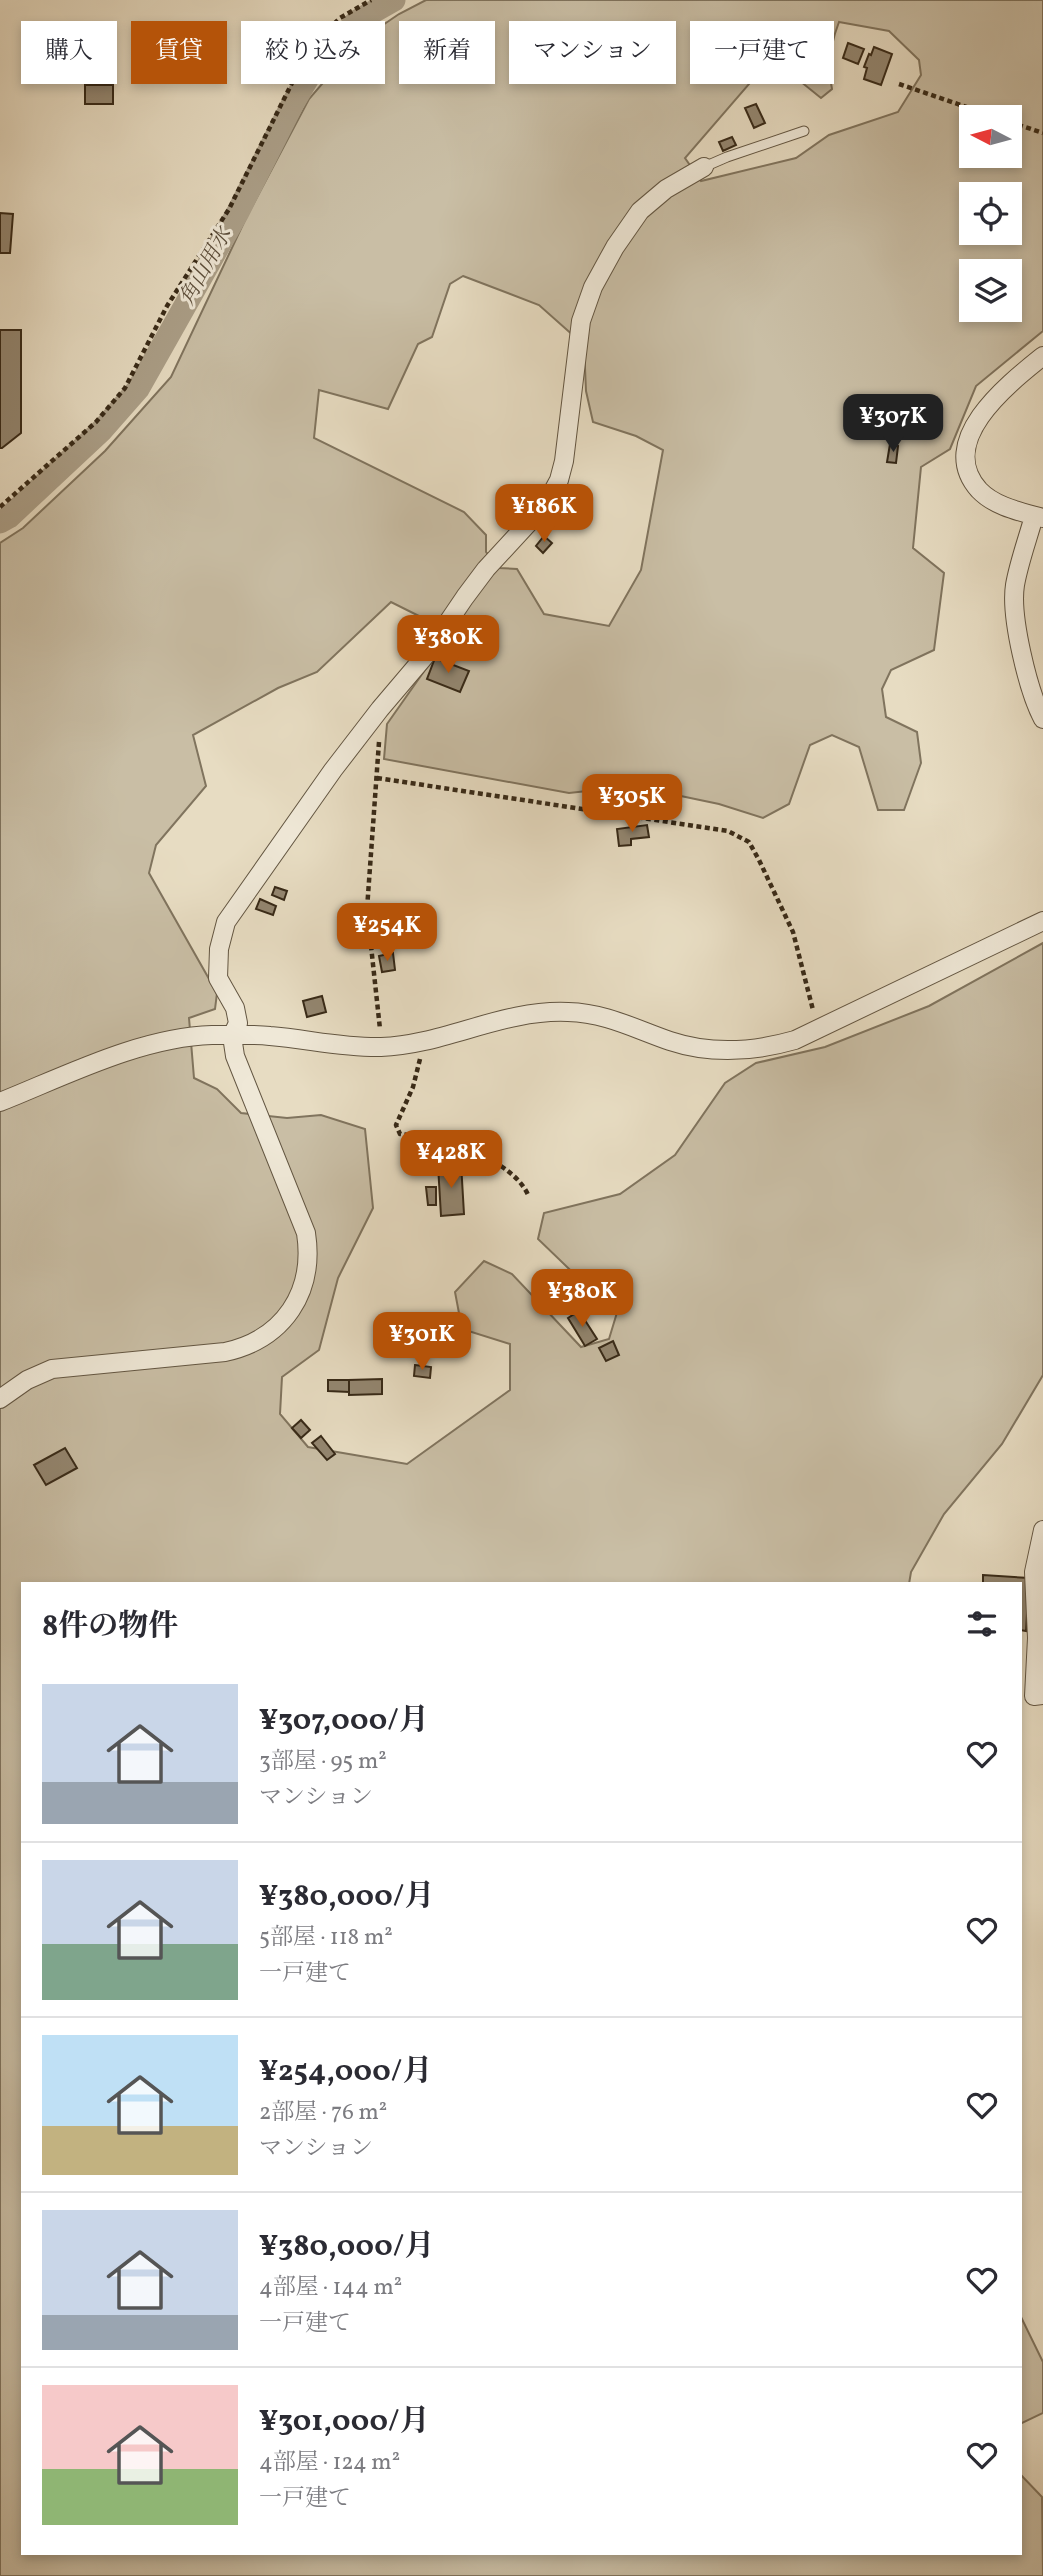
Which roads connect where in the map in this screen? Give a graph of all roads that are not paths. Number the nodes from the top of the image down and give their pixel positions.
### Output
1 (804, 131) dead end
2 (704, 167) joint
3 (1043, 356) edge
4 (1038, 517) edge
5 (1043, 719) edge
6 (1043, 920) edge
7 (232, 1036) junction
8 (0, 1102) edge
9 (0, 1399) edge
10 (1043, 1530) edge
11 (1032, 1696) edge

1 - 2 lane
2 - 7 street
3 - 4 street
4 - 5 street
6 - 7 street
7 - 8 street
7 - 9 street
10 - 11 street

